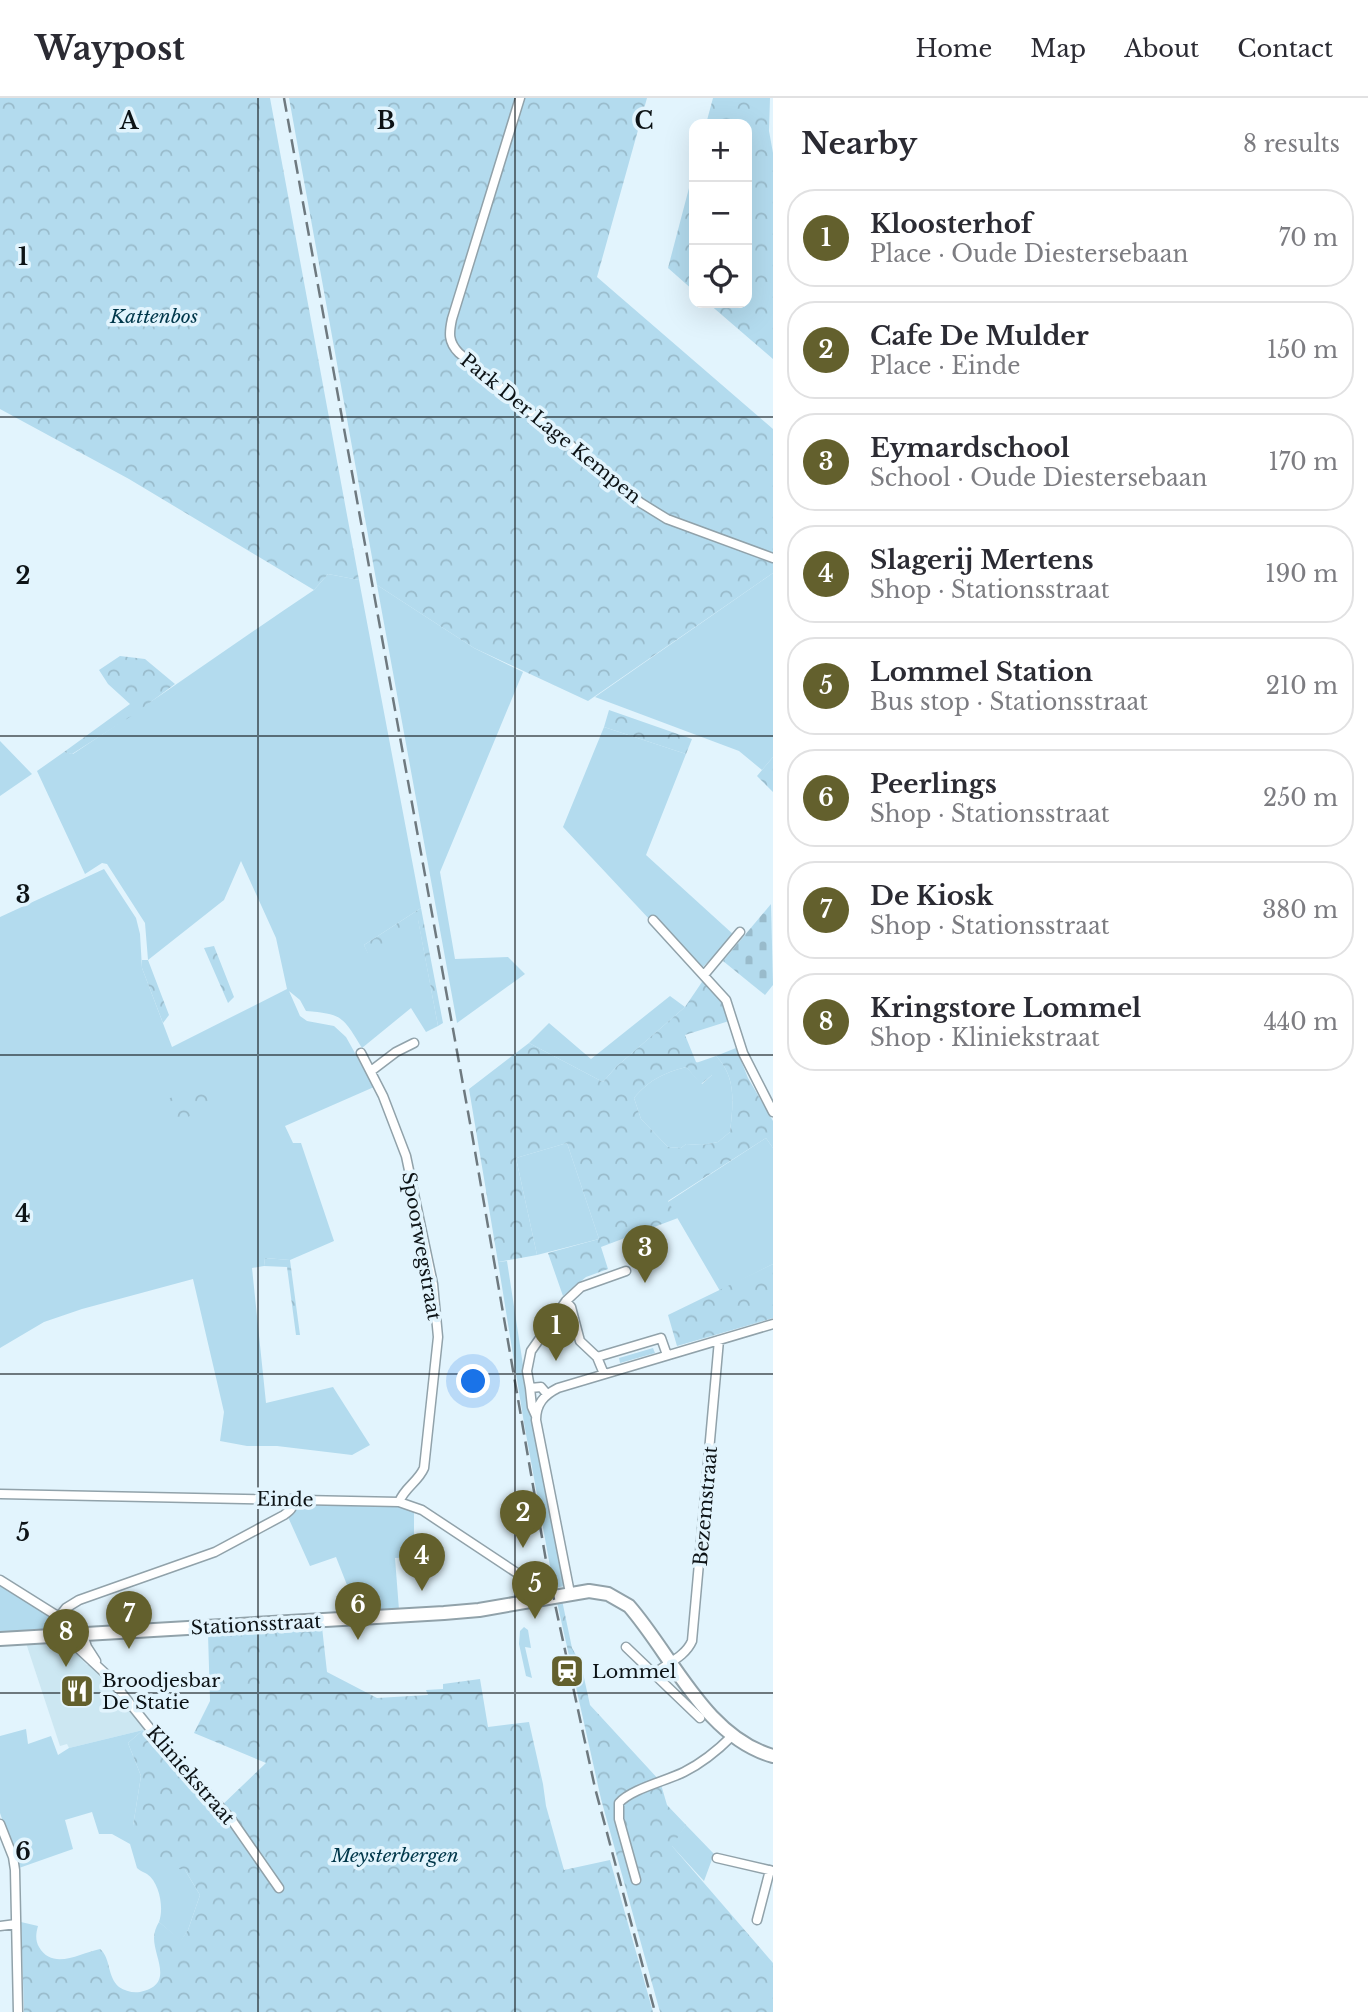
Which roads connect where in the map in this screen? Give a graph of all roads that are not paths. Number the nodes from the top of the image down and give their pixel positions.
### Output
1 (520, 98) edge
2 (773, 558) edge
3 (653, 920) dead end
4 (740, 932) dead end
5 (704, 975) junction
6 (414, 1043) dead end
7 (361, 1053) dead end
8 (371, 1071) junction
9 (773, 1112) edge
10 (626, 1271) dead end
11 (566, 1301) junction
12 (773, 1324) edge
13 (719, 1340) junction
14 (667, 1355) junction
15 (597, 1357) junction
16 (604, 1374) junction
17 (530, 1388) junction
18 (547, 1394) junction
19 (536, 1416) junction
20 (0, 1494) edge
21 (291, 1499) junction
22 (399, 1502) junction
23 (0, 1580) edge
24 (570, 1593) junction
25 (533, 1600) junction
26 (59, 1616) junction
27 (83, 1634) junction
28 (65, 1636) junction
29 (0, 1639) edge
30 (626, 1647) dead end
31 (671, 1661) junction
32 (99, 1666) junction
33 (654, 1674) junction
34 (700, 1718) dead end
35 (732, 1736) junction
36 (773, 1756) edge
37 (0, 1824) edge
38 (716, 1858) dead end
39 (771, 1870) edge
40 (636, 1880) dead end
41 (279, 1888) dead end
42 (757, 1920) dead end
43 (16, 1924) junction
44 (0, 1926) edge
45 (18, 2012) edge

1 - 2 street, Park Der Lage Kempen
3 - 5 street
4 - 5 street
5 - 9 street
6 - 8 street
7 - 8 street, Spoorwegstraat
8 - 22 street, Spoorwegstraat
10 - 11 street
11 - 15 street
11 - 17 street
12 - 13 street
13 - 14 street
13 - 31 street, Bezemstraat
14 - 15 street
14 - 16 street
15 - 16 street
16 - 18 street
17 - 18 street
17 - 19 street
18 - 19 street
19 - 24 street
20 - 21 street, Einde
21 - 22 street, Einde
21 - 26 street
22 - 25 street, Einde
23 - 26 street
24 - 25 main road, Stationsstraat
24 - 31 main road
25 - 27 main road, Stationsstraat
26 - 28 street
27 - 28 main road, Stationsstraat
27 - 32 street, Kliniekstraat
28 - 29 main road, Stationsstraat
28 - 32 street, Kliniekstraat
30 - 33 street
31 - 33 street
31 - 35 main road
32 - 41 street, Kliniekstraat
33 - 34 street
35 - 36 main road
35 - 40 street
37 - 43 street
38 - 39 street
39 - 42 street
43 - 44 street
43 - 45 street

